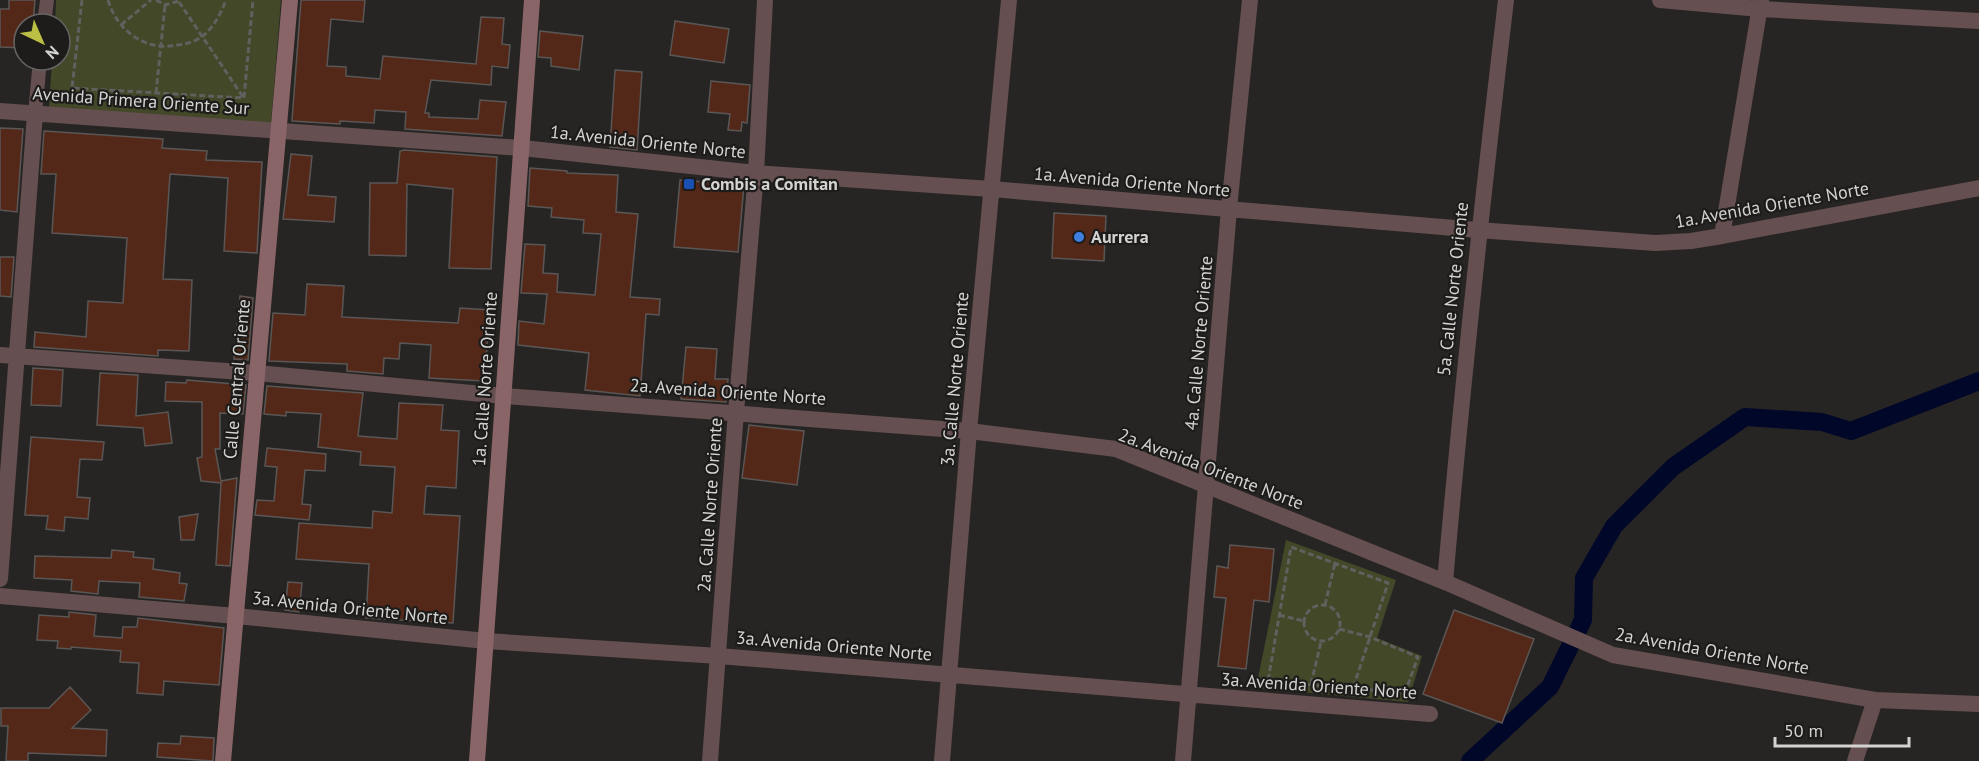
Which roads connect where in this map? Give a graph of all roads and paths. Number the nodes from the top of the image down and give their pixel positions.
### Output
1 (82, 0) edge
2 (108, 0) edge
3 (150, 0) edge
4 (156, 0) edge
5 (226, 0) edge
6 (254, 0) edge
7 (290, 0) edge
8 (532, 0) edge
9 (765, 0) edge
10 (1009, 0) edge
11 (1250, 0) edge
12 (1506, 0) edge
13 (1660, 0) edge
14 (180, 1) edge
15 (1761, 4) edge
16 (165, 5) junction
17 (1979, 21) edge
18 (121, 25) junction
19 (203, 36) junction
20 (162, 46) junction
21 (39, 72) edge
22 (156, 93) junction
23 (244, 99) junction
24 (0, 111) edge
25 (35, 114) junction
26 (279, 130) junction
27 (522, 148) junction
28 (756, 173) junction
29 (1979, 188) edge
30 (991, 189) junction
31 (1229, 209) junction
32 (1478, 230) junction
33 (1722, 236) junction
34 (8, 356) edge
35 (257, 373) junction
36 (504, 396) junction
37 (736, 412) junction
38 (969, 431) junction
39 (1206, 487) junction
40 (1335, 563) junction
41 (0, 579) edge
42 (1445, 582) junction
43 (0, 596) edge
44 (1325, 606) junction
45 (1279, 615) junction
46 (236, 616) junction
47 (1304, 621) junction
48 (1339, 629) junction
49 (1370, 637) junction
50 (486, 641) junction
51 (1321, 642) junction
52 (719, 656) junction
53 (949, 675) junction
54 (1311, 684) junction
55 (1353, 688) junction
56 (1188, 696) junction
57 (1875, 700) junction
58 (1979, 704) edge
59 (1430, 714) dead end
60 (223, 761) edge
61 (477, 761) edge
62 (710, 761) edge
63 (942, 761) edge
64 (1183, 761) edge
65 (1855, 761) edge

1 - 22 path
2 - 18 path
3 - 18 path
4 - 16 path
5 - 19 path
6 - 23 path
7 - 26 main road, Calle Central Oriente
8 - 27 main road, 1a. Calle Norte Oriente
9 - 28 street, 2a. Calle Norte Oriente
10 - 30 street, 3a. Calle Norte Oriente
11 - 31 street, 4a. Calle Norte Oriente
12 - 32 street, 5a. Calle Norte Oriente
13 - 15 street
14 - 16 path
14 - 19 path
15 - 17 street
15 - 33 street
16 - 20 path
18 - 20 path
19 - 20 path
19 - 23 path
20 - 22 path
21 - 25 street
22 - 23 path
24 - 25 street, Avenida Primera Oriente Sur
25 - 26 street, Avenida Primera Oriente Sur
25 - 34 street
26 - 27 street, 1a. Avenida Oriente Norte
26 - 35 main road, Calle Central Oriente
27 - 28 street, 1a. Avenida Oriente Norte
27 - 36 main road, 1a. Calle Norte Oriente
28 - 30 street, 1a. Avenida Oriente Norte
28 - 37 street, 2a. Calle Norte Oriente
29 - 33 street, 1a. Avenida Oriente Norte
30 - 31 street, 1a. Avenida Oriente Norte
30 - 38 street, 3a. Calle Norte Oriente
31 - 32 street, 1a. Avenida Oriente Norte
31 - 39 street, 4a. Calle Norte Oriente
32 - 33 street, 1a. Avenida Oriente Norte
32 - 42 street, 5a. Calle Norte Oriente
34 - 35 street, 2a. Avenida Oriente Norte
34 - 41 street
35 - 36 street, 2a. Avenida Oriente Norte
35 - 46 main road, Calle Central Oriente
36 - 37 street, 2a. Avenida Oriente Norte
36 - 50 main road, 1a. Calle Norte Oriente
37 - 38 street, 2a. Avenida Oriente Norte
37 - 52 street, 2a. Calle Norte Oriente
38 - 39 street, 2a. Avenida Oriente Norte
38 - 53 street, 3a. Calle Norte Oriente
39 - 42 street, 2a. Avenida Oriente Norte
39 - 56 street, 4a. Calle Norte Oriente
40 - 44 path
40 - 45 path
40 - 49 path
42 - 57 street, 2a. Avenida Oriente Norte
43 - 46 street, 3a. Avenida Oriente Norte
44 - 47 path
44 - 48 path
45 - 47 path
45 - 54 path
46 - 50 street, 3a. Avenida Oriente Norte
46 - 60 main road, Calle Central Oriente
47 - 51 path
48 - 49 path
48 - 51 path
49 - 55 path
49 - 55 path
50 - 52 street, 3a. Avenida Oriente Norte
50 - 61 main road, 1a. Calle Norte Oriente
51 - 54 path
52 - 53 street, 3a. Avenida Oriente Norte
52 - 62 street, 2a. Calle Norte Oriente
53 - 56 street, 3a. Avenida Oriente Norte
53 - 63 street, 3a. Calle Norte Oriente
54 - 55 path
56 - 59 street, 3a. Avenida Oriente Norte
56 - 64 street, 4a. Calle Norte Oriente
57 - 58 street, 2a. Avenida Oriente Norte
57 - 65 street

